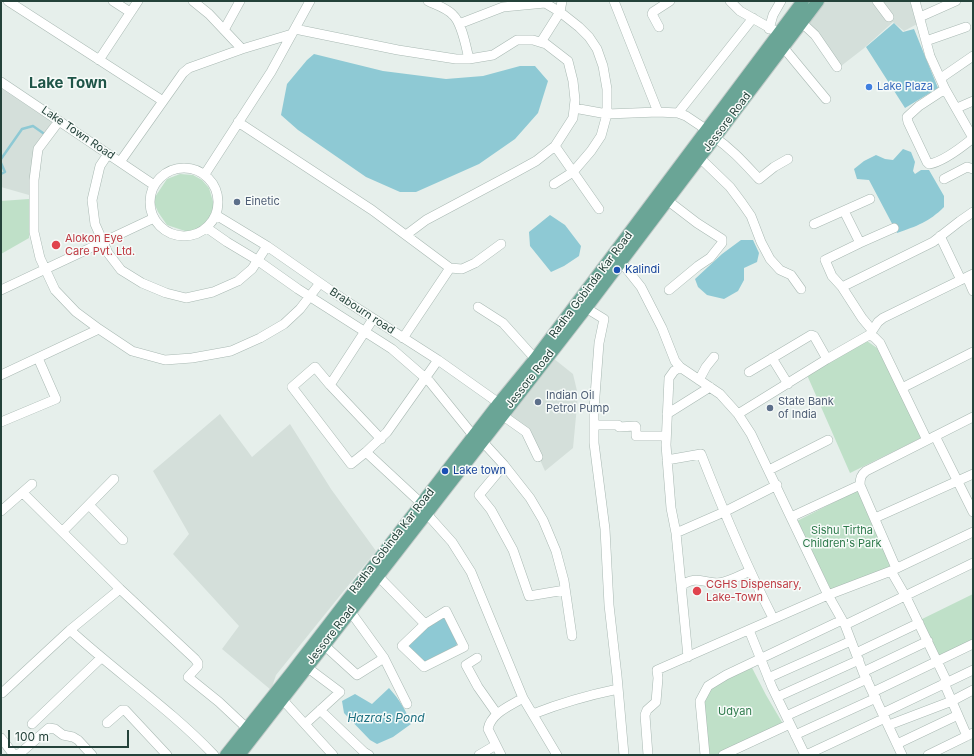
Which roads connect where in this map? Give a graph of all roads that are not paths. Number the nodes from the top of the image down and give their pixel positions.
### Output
1 (8, 1) edge
2 (113, 1) edge
3 (138, 1) edge
4 (193, 1) edge
5 (239, 1) edge
6 (310, 1) edge
7 (428, 1) edge
8 (562, 1) edge
9 (614, 1) edge
10 (669, 1) edge
11 (730, 1) edge
12 (781, 1) edge
13 (803, 1) edge
14 (818, 1) edge
15 (877, 1) edge
16 (916, 1) edge
17 (956, 1) edge
18 (130, 12) junction
19 (560, 12) junction
20 (889, 17) dead end
21 (920, 17) junction
22 (753, 18) junction
23 (801, 22) junction
24 (458, 24) junction
25 (658, 27) dead end
26 (966, 27) dead end
27 (224, 30) junction
28 (294, 31) junction
29 (780, 37) junction
30 (926, 41) junction
31 (541, 42) junction
32 (242, 49) junction
33 (973, 56) edge
34 (469, 59) junction
35 (99, 60) junction
36 (837, 67) dead end
37 (941, 78) junction
38 (1, 82) edge
39 (945, 89) junction
40 (826, 99) dead end
41 (163, 101) junction
42 (973, 101) edge
43 (574, 108) junction
44 (957, 108) junction
45 (658, 112) junction
46 (678, 113) junction
47 (607, 114) junction
48 (59, 121) junction
49 (238, 122) junction
50 (711, 134) junction
51 (973, 137) edge
52 (555, 146) junction
53 (108, 154) junction
54 (700, 158) junction
55 (788, 159) dead end
56 (120, 162) junction
57 (973, 169) edge
58 (573, 172) junction
59 (205, 174) junction
60 (944, 179) dead end
61 (554, 184) dead end
62 (154, 185) junction
63 (870, 199) dead end
64 (667, 200) junction
65 (599, 209) dead end
66 (844, 211) junction
67 (973, 212) edge
68 (216, 215) junction
69 (154, 218) junction
70 (814, 224) dead end
71 (207, 228) junction
72 (894, 228) dead end
73 (406, 235) junction
74 (940, 236) junction
75 (103, 242) junction
76 (860, 243) junction
77 (501, 244) dead end
78 (267, 246) junction
79 (617, 257) junction
80 (257, 260) junction
81 (450, 268) junction
82 (44, 269) junction
83 (967, 277) edge
84 (320, 283) junction
85 (842, 287) junction
86 (801, 289) dead end
87 (1, 290) edge
88 (669, 290) dead end
89 (973, 291) edge
90 (310, 296) junction
91 (478, 307) dead end
92 (586, 308) junction
93 (373, 319) junction
94 (99, 329) junction
95 (365, 331) junction
96 (871, 332) junction
97 (403, 338) junction
98 (973, 352) edge
99 (714, 357) dead end
100 (38, 358) junction
101 (772, 358) junction
102 (827, 359) junction
103 (438, 360) junction
104 (538, 362) junction
105 (680, 367) junction
106 (749, 372) dead end
107 (1, 375) edge
108 (425, 378) junction
109 (699, 380) junction
110 (788, 384) junction
111 (330, 385) junction
112 (710, 387) junction
113 (902, 388) junction
114 (502, 409) junction
115 (667, 414) junction
116 (738, 414) junction
117 (973, 417) edge
118 (1, 422) edge
119 (594, 425) junction
120 (666, 436) junction
121 (381, 438) junction
122 (478, 438) junction
123 (931, 438) junction
124 (828, 440) dead end
125 (366, 452) junction
126 (538, 457) dead end
127 (667, 460) junction
128 (504, 465) junction
129 (769, 470) junction
130 (973, 474) edge
131 (114, 479) dead end
132 (958, 481) junction
133 (32, 484) dead end
134 (777, 485) junction
135 (860, 485) junction
136 (23, 493) junction
137 (89, 505) junction
138 (424, 508) junction
139 (1, 510) edge
140 (724, 512) junction
141 (973, 512) edge
142 (791, 517) junction
143 (875, 518) junction
144 (63, 531) junction
145 (973, 532) edge
146 (676, 533) junction
147 (123, 540) dead end
148 (973, 563) edge
149 (893, 570) junction
150 (750, 571) junction
151 (378, 576) junction
152 (681, 586) junction
153 (120, 590) junction
154 (566, 590) junction
155 (828, 595) junction
156 (906, 596) junction
157 (350, 611) junction
158 (773, 618) junction
159 (844, 623) junction
160 (919, 623) junction
161 (426, 624) junction
162 (70, 630) junction
163 (749, 630) junction
164 (572, 636) dead end
165 (851, 641) junction
166 (928, 641) junction
167 (973, 644) edge
168 (324, 645) junction
169 (857, 656) junction
170 (688, 657) junction
171 (101, 658) junction
172 (384, 658) junction
173 (477, 658) dead end
174 (760, 658) junction
175 (937, 662) junction
176 (305, 669) junction
177 (973, 670) edge
178 (865, 676) junction
179 (768, 678) junction
180 (946, 683) junction
181 (618, 689) junction
182 (973, 690) edge
183 (2, 693) edge
184 (874, 695) junction
185 (776, 697) junction
186 (523, 698) junction
187 (282, 699) junction
188 (952, 700) junction
189 (407, 704) dead end
190 (320, 710) junction
191 (497, 714) junction
192 (533, 714) junction
193 (958, 715) junction
194 (886, 719) junction
195 (788, 720) junction
196 (108, 723) dead end
197 (32, 724) dead end
198 (305, 724) junction
199 (251, 732) junction
200 (795, 735) junction
201 (970, 735) edge
202 (1, 738) edge
203 (897, 744) junction
204 (496, 745) junction
205 (14, 755) edge
206 (18, 755) edge
207 (92, 755) edge
208 (167, 755) edge
209 (214, 755) edge
210 (226, 755) edge
211 (239, 755) edge
212 (333, 755) edge
213 (369, 755) edge
214 (479, 755) edge
215 (501, 755) edge
216 (557, 755) edge
217 (624, 755) edge
218 (648, 755) edge
219 (705, 755) edge
220 (723, 755) edge
221 (805, 755) edge
222 (902, 755) edge
223 (928, 755) edge

1 - 35 street
2 - 18 street
3 - 18 street
4 - 27 street
5 - 27 street
6 - 28 street
7 - 24 street
8 - 19 street
9 - 45 street
10 - 25 street
11 - 22 street
12 - 29 street
13 - 29 main road
14 - 23 main road, Jessore Road
15 - 20 street
16 - 21 street
17 - 21 street
18 - 35 street
19 - 24 street
19 - 31 street
19 - 47 street
21 - 30 street
22 - 29 street
22 - 46 street
23 - 29 main road, Jessore Road
23 - 36 street
24 - 34 street
26 - 30 street
27 - 32 street
28 - 32 street
28 - 34 street
28 - 49 street
29 - 40 street
29 - 50 main road, Jessore Road
30 - 37 street
31 - 34 street
31 - 43 street
32 - 41 street
33 - 37 street
35 - 41 street
37 - 39 street
38 - 48 street, Lake Town Road
39 - 44 street
39 - 51 street
41 - 56 street
42 - 44 street
43 - 47 street
43 - 52 street
44 - 51 street
45 - 46 street
45 - 47 street
46 - 50 street
47 - 58 street
48 - 53 street, Lake Town Road
48 - 82 street
49 - 59 street
49 - 73 street
50 - 54 main road, Jessore Road
50 - 55 street
50 - 79 main road, Radha Gobinda Kar Road
52 - 58 street
52 - 73 street
53 - 56 street, Lake Town Road
53 - 75 street
54 - 64 main road, Jessore Road
54 - 86 street
56 - 62 street, Lake Town Road
57 - 60 street
58 - 61 street
58 - 65 street
59 - 62 street
59 - 68 street
62 - 69 street
63 - 66 street
64 - 79 main road, Jessore Road
64 - 88 street
66 - 70 street
66 - 76 street
67 - 74 street
68 - 71 street
68 - 78 street, Brabourn road
69 - 71 street
69 - 75 street
71 - 80 street
72 - 76 street
73 - 81 street
74 - 83 street
74 - 85 street
75 - 80 street
75 - 82 street
76 - 85 street
77 - 81 street
78 - 80 street
78 - 84 street, Brabourn road
79 - 92 main road, Jessore Road
79 - 104 main road, Radha Gobinda Kar Road
79 - 105 street
80 - 90 street
81 - 97 street
82 - 87 street
82 - 94 street
83 - 89 street
83 - 96 street
84 - 90 street
84 - 93 street, Brabourn road
85 - 96 street
90 - 94 street
90 - 95 street
91 - 104 street
92 - 104 main road, Jessore Road
92 - 119 street
93 - 95 street
93 - 97 street, Brabourn road
94 - 100 street
95 - 108 street
95 - 111 street
96 - 102 street
96 - 113 street
97 - 103 street, Brabourn road
98 - 113 street
99 - 109 street
100 - 107 street
100 - 118 street
101 - 102 street
101 - 106 street
101 - 110 street
102 - 110 street
103 - 108 street
103 - 114 street, Brabourn road
104 - 114 main road, Jessore Road
105 - 109 street
105 - 115 street
108 - 121 street
108 - 122 street
109 - 112 street
110 - 116 street
111 - 121 street
111 - 125 street
112 - 115 street
112 - 116 street
113 - 123 street
114 - 122 main road, Radha Gobinda Kar Road
114 - 126 street, Brabourn road
115 - 120 street
116 - 129 street
117 - 123 street
119 - 120 street
119 - 181 street
120 - 127 street
121 - 125 street
122 - 128 street
122 - 138 main road, Radha Gobinda Kar Road
123 - 132 street
123 - 135 street
124 - 129 street
125 - 138 street
127 - 140 street
127 - 146 street
128 - 154 street
128 - 154 street
129 - 134 street
130 - 132 street
131 - 137 street
132 - 141 street
132 - 143 street
133 - 136 street
134 - 140 street
134 - 142 street
135 - 142 street
135 - 143 street
136 - 139 street
136 - 144 street
137 - 144 street
137 - 147 street
138 - 151 main road, Jessore Road
138 - 186 street
138 - 199 main road, Radha Gobinda Kar Road
140 - 146 street
140 - 150 street
142 - 155 street
143 - 149 street
144 - 153 street
145 - 149 street
146 - 152 street
148 - 156 street
149 - 155 street
149 - 156 street
150 - 152 street
150 - 158 street
151 - 157 main road, Jessore Road
151 - 161 street
152 - 170 street
153 - 162 street
153 - 199 street
154 - 164 street
155 - 158 street
155 - 159 street
156 - 159 street
156 - 160 street
157 - 168 main road, Jessore Road
157 - 172 street
158 - 163 street
159 - 165 street
159 - 174 street
160 - 166 street
160 - 169 street
161 - 161 street
162 - 171 street
162 - 183 street
163 - 170 street
163 - 174 street
165 - 169 street
165 - 179 street
166 - 175 street
166 - 178 street
167 - 175 street
168 - 172 street
168 - 176 main road, Jessore Road
169 - 178 street
169 - 185 street
170 - 218 street
171 - 197 street
171 - 209 street
172 - 189 street
173 - 191 street
174 - 179 street
174 - 219 street
175 - 180 street
175 - 184 street
176 - 187 main road, Jessore Road
176 - 190 street
177 - 180 street
178 - 184 street
178 - 195 street
179 - 185 street
180 - 188 street
180 - 194 street
181 - 192 street
181 - 217 street
182 - 188 street
184 - 194 street
184 - 200 street
185 - 195 street
186 - 191 street
186 - 192 street
187 - 198 street
187 - 199 main road, Jessore Road
188 - 193 street
188 - 194 street
190 - 198 street
190 - 213 street
191 - 204 street
192 - 216 street
193 - 201 street
193 - 203 street
194 - 203 street
194 - 221 street
195 - 200 street
195 - 220 street
196 - 208 street
198 - 212 street
199 - 210 main road, Radha Gobinda Kar Road
199 - 211 main road, Jessore Road
200 - 221 street
201 - 223 street
202 - 205 street
203 - 222 street
204 - 214 street
204 - 215 street
206 - 207 street

